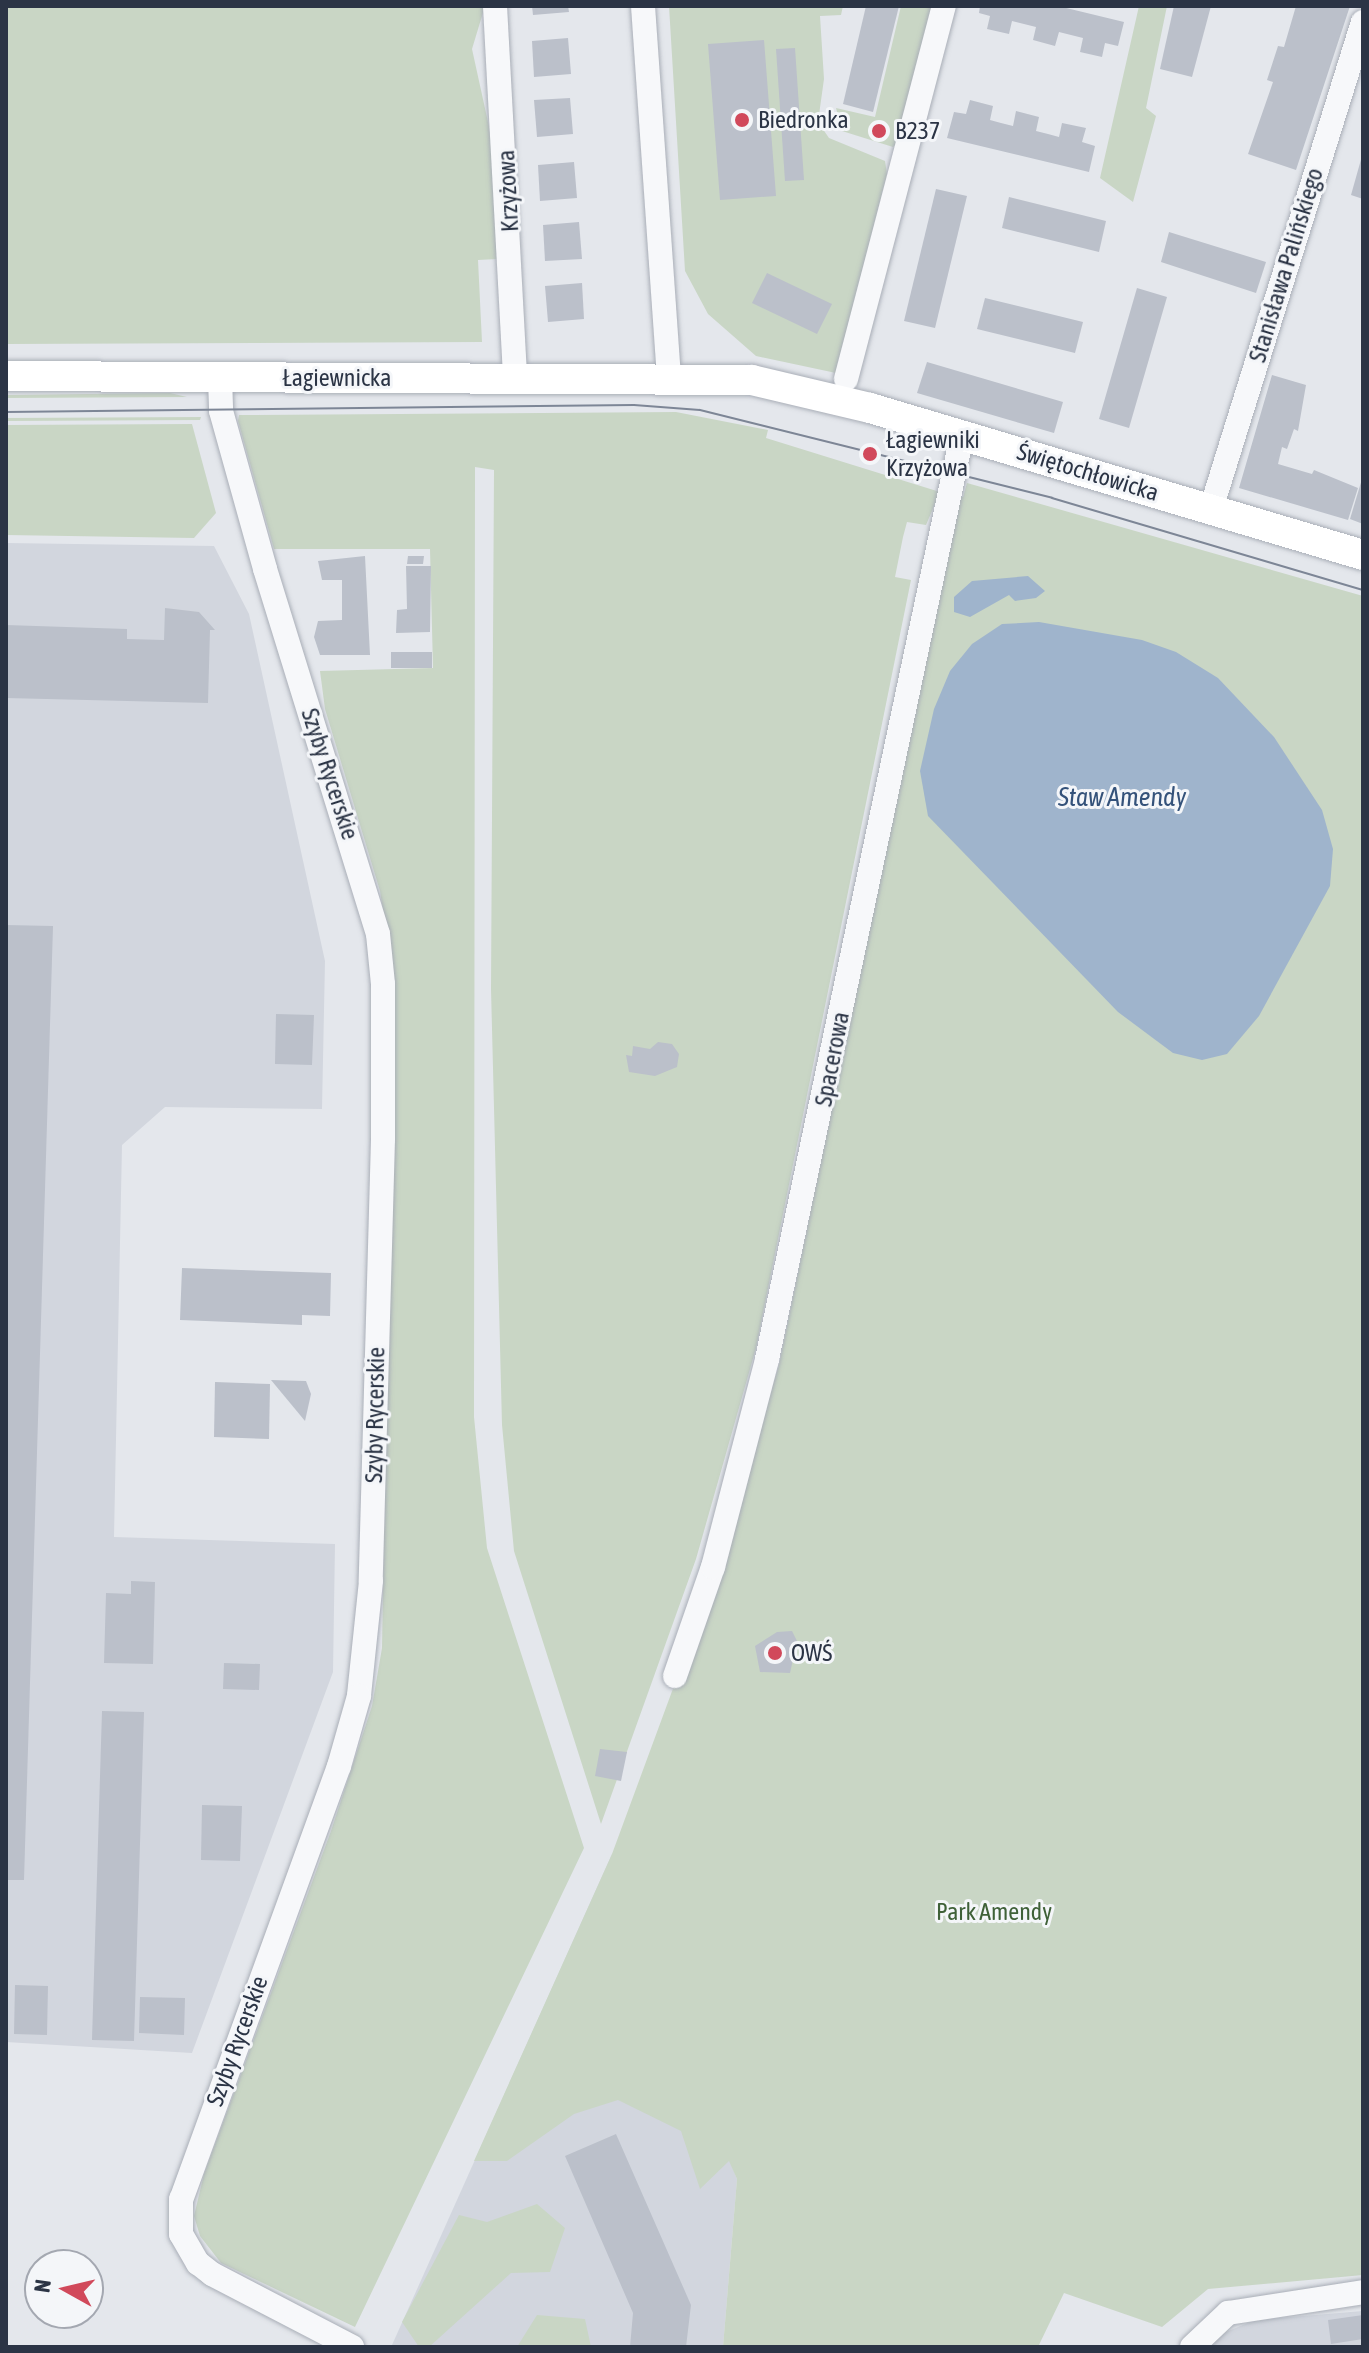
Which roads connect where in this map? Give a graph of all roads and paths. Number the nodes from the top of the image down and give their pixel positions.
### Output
1 (495, 6) edge
2 (643, 6) edge
3 (944, 6) edge
4 (1363, 22) edge
5 (6, 376) edge
6 (669, 376) junction
7 (515, 377) junction
8 (220, 378) junction
9 (846, 379) dead end
10 (962, 435) junction
11 (1211, 509) junction
12 (1363, 555) edge
13 (675, 1676) dead end
14 (1363, 2292) edge
15 (352, 2347) edge
16 (1192, 2347) edge

1 - 7 street, Krzyżowa
2 - 6 street
3 - 9 street
4 - 11 street, Stanisława Palińskiego
5 - 8 main road, Łagiewnicka
6 - 7 main road, Łagiewnicka
6 - 10 main road, Świętochłowicka
7 - 8 main road, Łagiewnicka
8 - 15 street, Szyby Rycerskie
10 - 11 main road, Świętochłowicka
10 - 13 street, Spacerowa
11 - 12 main road, Świętochłowicka
14 - 16 street

